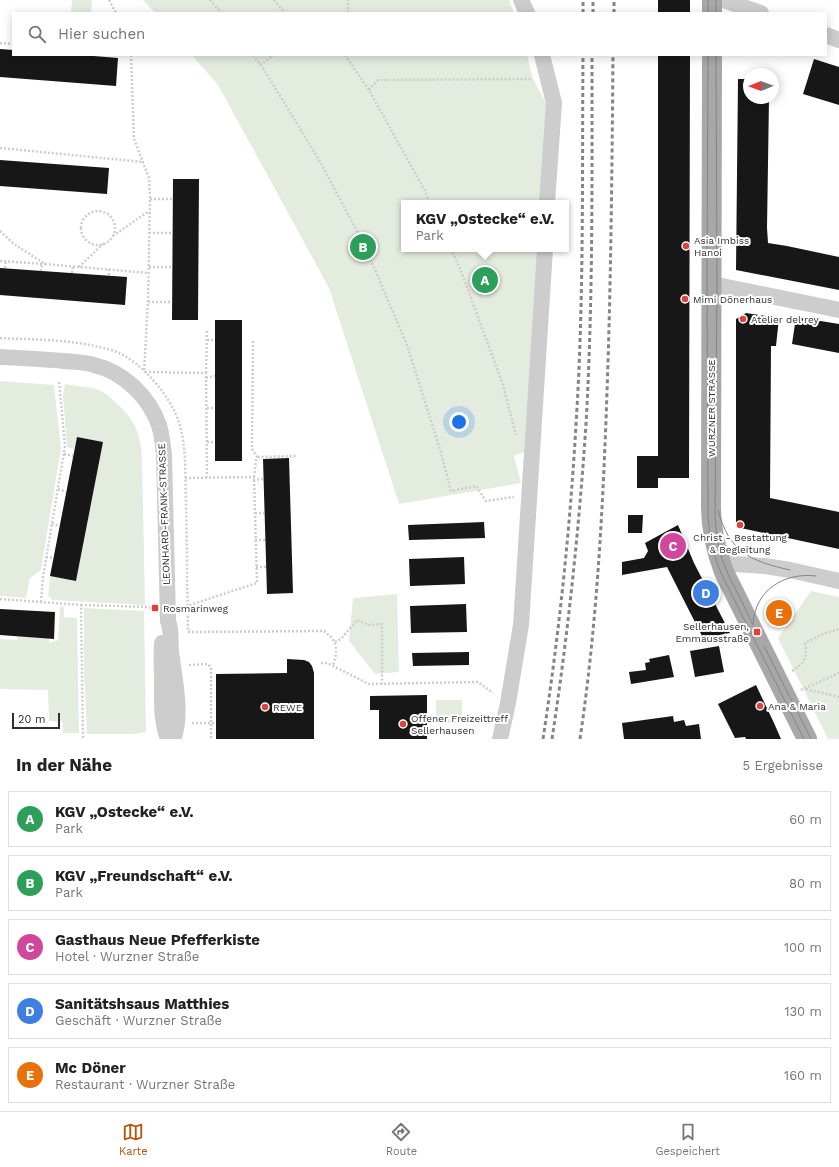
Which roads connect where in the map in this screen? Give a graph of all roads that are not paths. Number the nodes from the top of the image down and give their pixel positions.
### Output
1 (522, 0) edge
2 (712, 0) edge
3 (723, 0) edge
4 (527, 12) edge
5 (712, 12) edge
6 (758, 12) edge
7 (827, 35) edge
8 (839, 40) edge
9 (542, 56) edge
10 (712, 56) edge
11 (547, 200) edge
12 (545, 252) edge
13 (712, 284) junction
14 (839, 310) edge
15 (0, 357) edge
16 (720, 563) junction
17 (839, 581) edge
18 (166, 645) junction
19 (168, 739) edge
20 (172, 739) edge
21 (500, 739) edge
22 (807, 739) edge

1 - 4 street
2 - 5 main road
3 - 6 street
7 - 8 street
9 - 11 street
10 - 13 main road, WURZNER STRASSE
12 - 21 street
13 - 14 street
13 - 16 main road, WURZNER STRASSE
15 - 18 street, LEONHARD-FRANK-STRASSE
16 - 17 street
16 - 22 main road, WURZNER STRASSE
18 - 19 street, LEONHARD-FRANK-STRASSE
18 - 20 street, LEONHARD-FRANK-STRASSE

